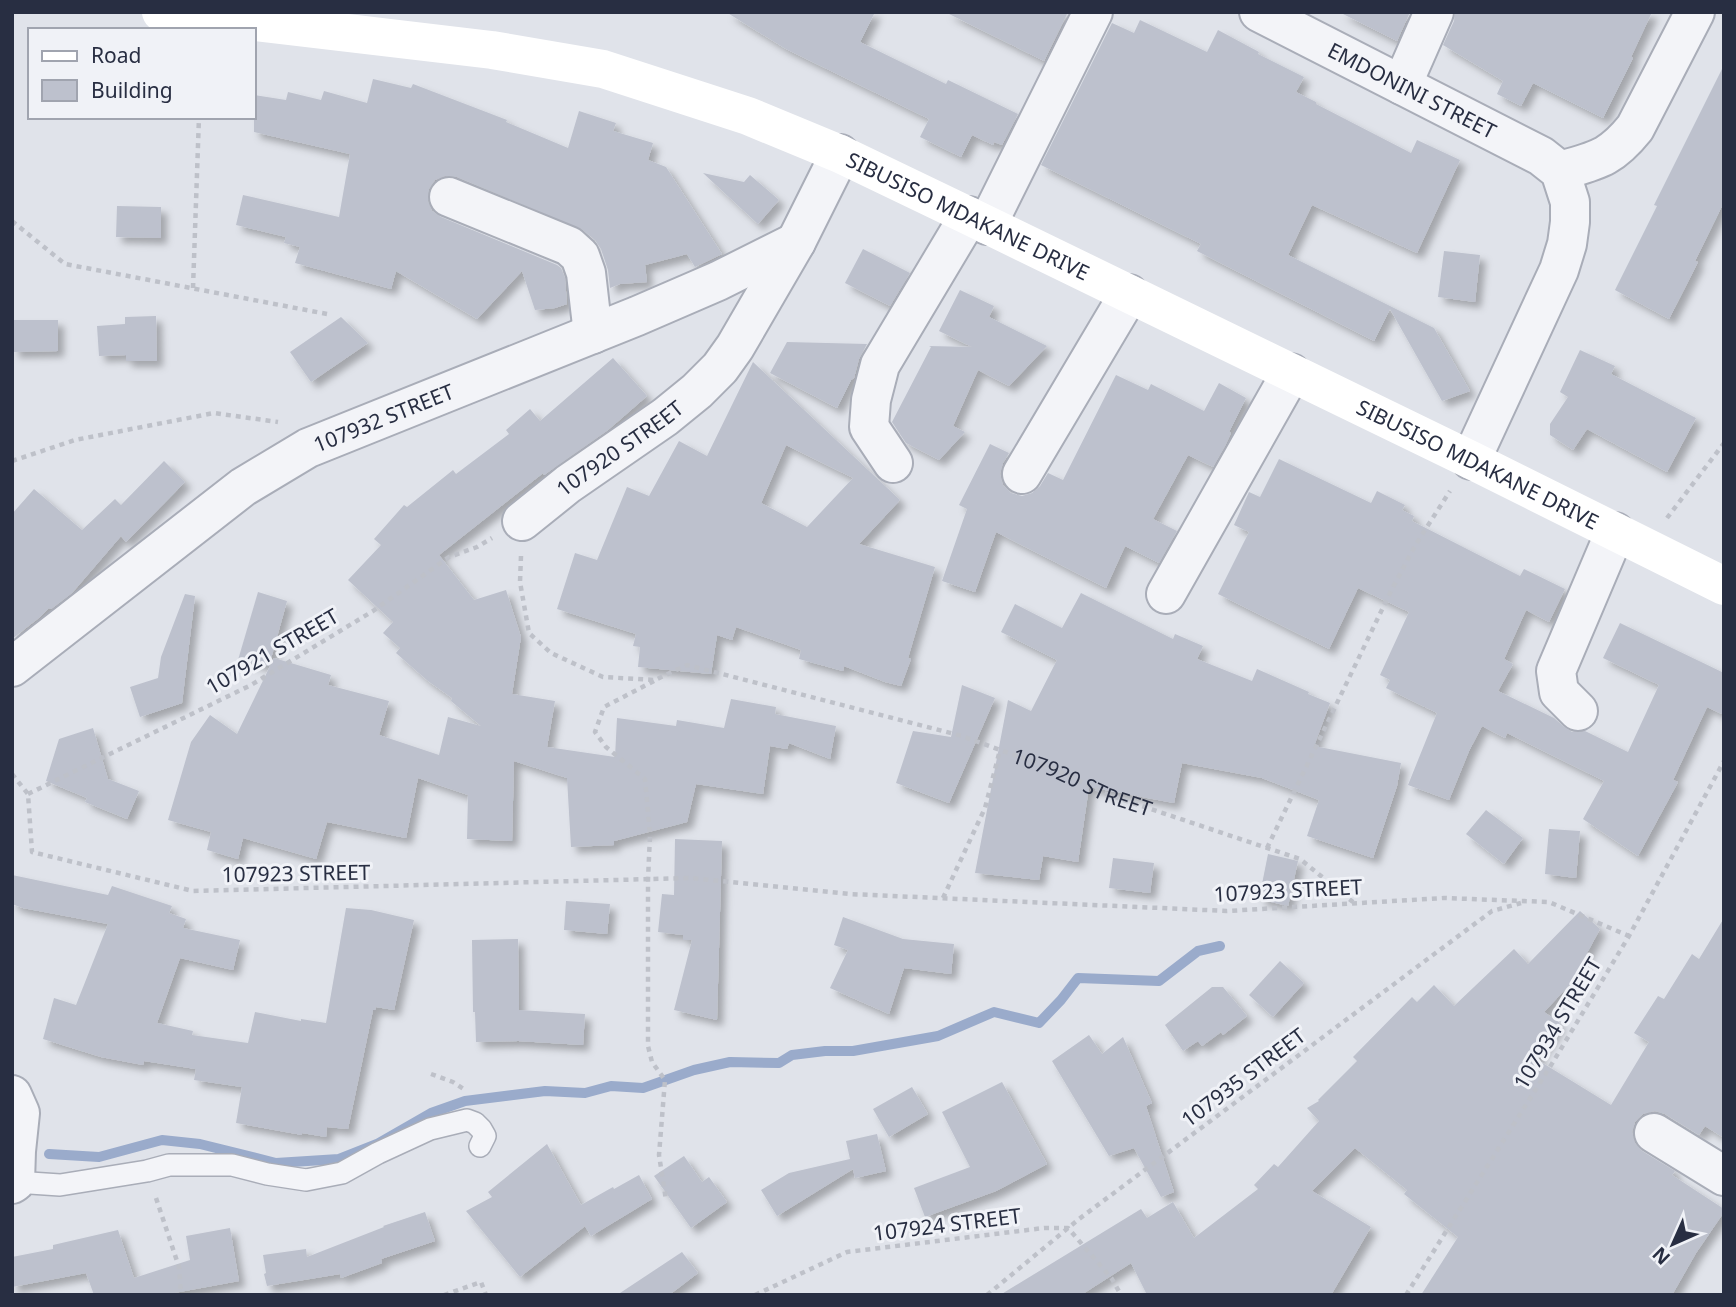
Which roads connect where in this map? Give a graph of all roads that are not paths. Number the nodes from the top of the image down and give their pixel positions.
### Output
1 (161, 12) edge
2 (1093, 12) edge
3 (1259, 12) edge
4 (1434, 12) edge
5 (1695, 12) edge
6 (1402, 85) junction
7 (840, 154) junction
8 (1560, 171) junction
9 (449, 197) dead end
10 (978, 221) junction
11 (796, 242) junction
12 (1129, 294) junction
13 (593, 334) junction
14 (1291, 373) junction
15 (1471, 460) junction
16 (893, 463) dead end
17 (1022, 474) dead end
18 (522, 520) road end
19 (1630, 540) junction
20 (1724, 586) edge
21 (1166, 594) dead end
22 (12, 667) edge
23 (1578, 711) dead end
24 (12, 1095) edge
25 (1654, 1133) dead end
26 (480, 1146) dead end
27 (1724, 1176) edge
28 (14, 1183) edge

1 - 7 street, SIBUSISO MDAKANE DRIVE
2 - 10 street
3 - 6 street, EMDONINI STREET
4 - 6 street
5 - 8 street
6 - 8 street, EMDONINI STREET
7 - 10 street, SIBUSISO MDAKANE DRIVE
7 - 11 street, 107920 STREET
8 - 15 street
9 - 13 street
10 - 12 street, SIBUSISO MDAKANE DRIVE
10 - 16 street
11 - 13 street, 107932 STREET
11 - 18 street, 107920 STREET
12 - 14 street, SIBUSISO MDAKANE DRIVE
12 - 17 street
13 - 22 street, 107932 STREET
14 - 15 street, SIBUSISO MDAKANE DRIVE
14 - 21 street
15 - 19 street, SIBUSISO MDAKANE DRIVE
19 - 20 street, SIBUSISO MDAKANE DRIVE
19 - 23 street
24 - 28 street
25 - 27 street
26 - 28 lane

